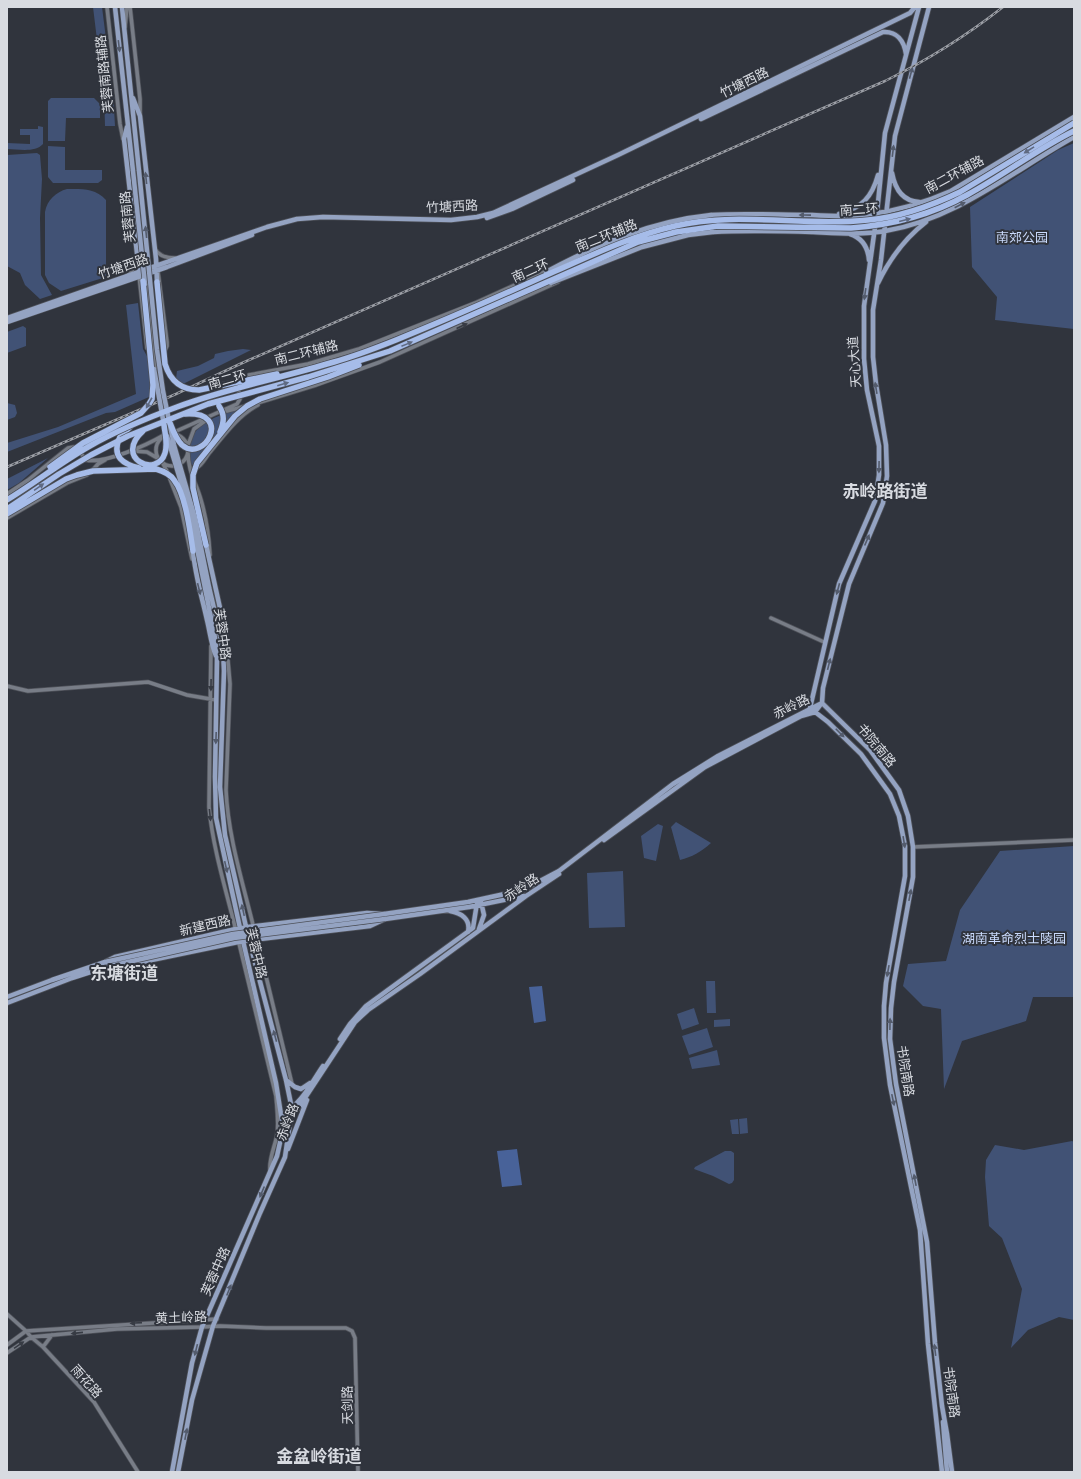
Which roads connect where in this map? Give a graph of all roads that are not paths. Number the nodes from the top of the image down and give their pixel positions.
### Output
1 (107, 7) edge
2 (115, 7) edge
3 (122, 7) edge
4 (128, 7) edge
5 (915, 7) edge
6 (919, 7) edge
7 (929, 7) edge
8 (125, 32) junction
9 (906, 54) junction
10 (133, 98) junction
11 (140, 116) junction
12 (1074, 117) edge
13 (128, 123) junction
14 (1074, 123) edge
15 (1074, 130) edge
16 (1074, 137) edge
17 (124, 139) junction
18 (881, 164) junction
19 (891, 164) junction
20 (927, 201) junction
21 (886, 212) junction
22 (877, 213) junction
23 (725, 214) junction
24 (829, 216) junction
25 (929, 219) junction
26 (727, 231) junction
27 (884, 231) junction
28 (874, 232) junction
29 (846, 233) junction
30 (154, 248) junction
31 (137, 254) junction
32 (178, 258) junction
33 (869, 268) junction
34 (156, 269) junction
35 (141, 276) junction
36 (126, 279) junction
37 (157, 282) joint
38 (524, 288) junction
39 (876, 288) junction
40 (7, 318) edge
41 (7, 322) edge
42 (390, 351) junction
43 (155, 361) junction
44 (157, 366) junction
45 (308, 369) junction
46 (196, 400) junction
47 (266, 401) junction
48 (179, 415) junction
49 (133, 425) junction
50 (167, 425) junction
51 (150, 427) junction
52 (172, 433) junction
53 (164, 436) junction
54 (215, 441) junction
55 (188, 445) junction
56 (188, 452) junction
57 (160, 460) junction
58 (147, 469) junction
59 (189, 470) junction
60 (196, 483) junction
61 (27, 486) junction
62 (176, 492) junction
63 (7, 494) edge
64 (7, 500) edge
65 (7, 509) edge
66 (7, 514) edge
67 (7, 518) edge
68 (206, 545) joint
69 (193, 551) joint
70 (210, 564) junction
71 (194, 566) junction
72 (207, 588) junction
73 (771, 618) dead end
74 (226, 635) junction
75 (824, 642) junction
76 (211, 646) junction
77 (222, 651) junction
78 (217, 659) junction
79 (7, 686) edge
80 (214, 699) junction
81 (822, 703) junction
82 (810, 708) junction
83 (815, 712) junction
84 (1074, 840) edge
85 (913, 847) junction
86 (526, 896) junction
87 (477, 901) junction
88 (482, 904) junction
89 (446, 910) junction
90 (384, 916) junction
91 (254, 926) junction
92 (246, 927) junction
93 (238, 929) junction
94 (479, 929) junction
95 (468, 932) junction
96 (249, 940) junction
97 (257, 940) junction
98 (241, 942) junction
99 (106, 964) junction
100 (7, 997) edge
101 (7, 1003) edge
102 (286, 1080) junction
103 (312, 1082) junction
104 (292, 1085) junction
105 (308, 1094) junction
106 (292, 1109) junction
107 (291, 1114) junction
108 (282, 1116) junction
109 (286, 1157) junction
110 (270, 1172) junction
111 (7, 1314) edge
112 (206, 1319) junction
113 (217, 1319) junction
114 (213, 1326) junction
115 (202, 1327) junction
116 (26, 1331) junction
117 (52, 1336) junction
118 (31, 1337) junction
119 (355, 1338) joint
120 (7, 1345) edge
121 (43, 1347) junction
122 (7, 1353) edge
123 (943, 1413) junction
124 (138, 1472) edge
125 (172, 1472) edge
126 (178, 1472) edge
127 (358, 1472) edge
128 (942, 1472) edge
129 (947, 1472) edge
130 (952, 1472) edge

1 - 17 street, 芙蓉南路辅路
2 -> 13 main road, 芙蓉南路
3 - 8 main road, 芙蓉南路
4 - 8 street
4 - 11 street
5 - 32 main road, 竹塘西路
6 - 9 main road, 天心大道
19 -> 7 main road, 天心大道
8 - 10 main road, 芙蓉南路
9 - 18 main road, 天心大道
9 - 34 main road, 竹塘西路
10 - 11 main road
50 -> 10 main road, 芙蓉南路, bridge
30 -> 11 main road
12 - 20 main road, 南二环辅路
13 - 17 main road
13 - 50 main road, 芙蓉南路, bridge
14 -> 38 highway, 南二环, bridge
38 -> 15 highway, 南二环, bridge
25 -> 16 main road, 南二环辅路
17 - 31 main road
18 - 22 main road, 天心大道
18 - 24 main road
19 - 20 main road
19 - 21 main road, 天心大道
20 - 21 main road, 南二环辅路
21 - 22 main road, 南二环辅路
21 - 27 main road, 天心大道
22 - 24 main road, 南二环辅路
22 - 28 main road, 天心大道
24 -> 23 main road, 南二环辅路
23 - 38 main road, bridge
23 - 52 street, 南二环辅路
25 - 27 main road, 南二环辅路
25 - 39 main road
26 - 29 main road, 南二环辅路
26 - 38 main road, bridge
47 -> 26 street, 南二环辅路
27 - 28 main road, 南二环辅路
27 - 39 main road, 天心大道
28 - 29 main road, 南二环辅路
28 - 33 main road, 天心大道
29 - 33 main road
30 - 32 street
30 - 34 main road
31 - 35 main road
31 - 36 street
32 - 34 main road, 竹塘西路
33 -> 75 main road, 天心大道
34 - 35 main road, 竹塘西路
34 - 37 main road
34 - 44 street
34 - 44 street
35 - 36 main road, 竹塘西路
35 - 43 street
35 - 43 street
35 -> 61 highway, bridge
36 - 40 main road, 竹塘西路
36 - 41 main road, 竹塘西路
37 - 45 highway, bridge
42 -> 38 highway, 南二环, bridge
38 - 45 highway, 南二环, bridge
81 -> 39 main road, 天心大道
48 -> 42 highway, 南二环, bridge
42 - 54 highway, bridge
43 - 44 street
45 - 46 highway, 南二环, bridge
46 - 49 highway, 南二环, bridge
46 - 54 highway, bridge
47 - 55 street, 南二环辅路
47 - 59 street
48 - 50 highway, bridge
48 - 51 highway, 南二环, bridge
49 - 58 highway, bridge
49 - 61 highway, 南二环, bridge
50 - 51 highway, bridge
50 - 52 street
50 - 53 street
50 - 72 main road, 芙蓉中路, bridge
65 -> 51 highway, 南二环, bridge
52 - 53 street
52 - 55 street
53 - 57 street
53 - 63 street
54 - 68 highway, bridge
55 - 56 street
56 - 57 street
56 - 59 street
57 - 62 street
57 - 67 street
58 - 66 highway, bridge
58 - 69 highway, bridge
59 - 60 street
60 - 62 street
60 - 70 street
61 - 64 highway, 南二环, bridge
62 - 71 street
68 - 70 main road
69 - 71 main road
70 - 74 main road
71 -> 76 main road
72 - 77 main road, 芙蓉中路
72 - 78 main road, 芙蓉中路
73 - 75 street
74 - 77 main road
74 - 91 street
75 - 82 main road, 天心大道
76 - 78 main road
76 -> 80 street
92 -> 77 main road, 芙蓉中路
78 - 80 main road, 芙蓉中路
79 - 80 street
80 -> 93 main road, 芙蓉中路
81 - 82 main road, 赤岭路
81 - 83 main road, 赤岭路
81 - 85 main road, 书院南路
82 - 83 main road, 书院南路
82 - 87 main road, 赤岭路
83 - 86 main road, 赤岭路
83 -> 128 main road, 书院南路
84 - 85 street
123 -> 85 main road, 书院南路
86 - 88 main road, 新建西路
86 - 94 main road, 赤岭路
87 - 88 main road, 新建西路
87 - 89 main road, 新建西路
87 - 90 main road, 新建西路
87 - 95 main road, 赤岭路
88 - 94 main road
89 - 90 main road, 新建西路
89 - 95 main road
90 - 91 main road, 新建西路
90 - 97 main road, 新建西路
90 - 99 main road, 新建西路, bridge
91 - 92 main road, 新建西路
91 - 97 street
92 - 93 main road, 新建西路
92 - 96 main road, 芙蓉中路
93 - 98 main road, 芙蓉中路
93 - 99 main road, 新建西路
94 - 105 main road, 赤岭路
95 - 103 main road, 赤岭路
96 - 97 main road, 新建西路
96 - 98 main road, 新建西路
102 -> 96 main road, 芙蓉中路
97 - 104 street
98 - 99 main road, 新建西路
98 - 108 main road, 芙蓉中路
98 - 110 street
99 - 100 main road, 新建西路
99 - 101 main road, 新建西路
102 - 104 main road
102 - 106 main road, 芙蓉中路
103 - 104 main road
103 - 106 main road, 赤岭路
105 - 107 main road, 赤岭路
105 - 109 main road, 赤岭路
106 - 107 main road, 芙蓉中路
106 - 108 main road, 赤岭路
107 - 108 main road, 赤岭路
107 - 109 main road, 芙蓉中路
108 - 110 main road, 芙蓉中路
113 -> 109 main road, 芙蓉中路
110 -> 112 main road, 芙蓉中路
111 - 116 street, 雨花路
112 - 113 street, 黄土岭路
112 - 115 main road, 芙蓉中路
112 -> 116 street, 黄土岭路
113 - 114 main road, 芙蓉中路
114 - 115 street, 黄土岭路
114 - 119 street, 黄土岭路
126 -> 114 main road, 芙蓉中路
115 -> 117 street, 黄土岭路
115 -> 125 main road, 芙蓉中路
116 - 118 street, 雨花路
116 - 120 street
117 - 118 street, 黄土岭路
117 - 121 street
118 - 121 street, 雨花路
122 -> 118 street
119 - 127 street, 天剑路
121 - 124 street, 雨花路
123 - 129 main road
123 - 130 main road, 书院南路

